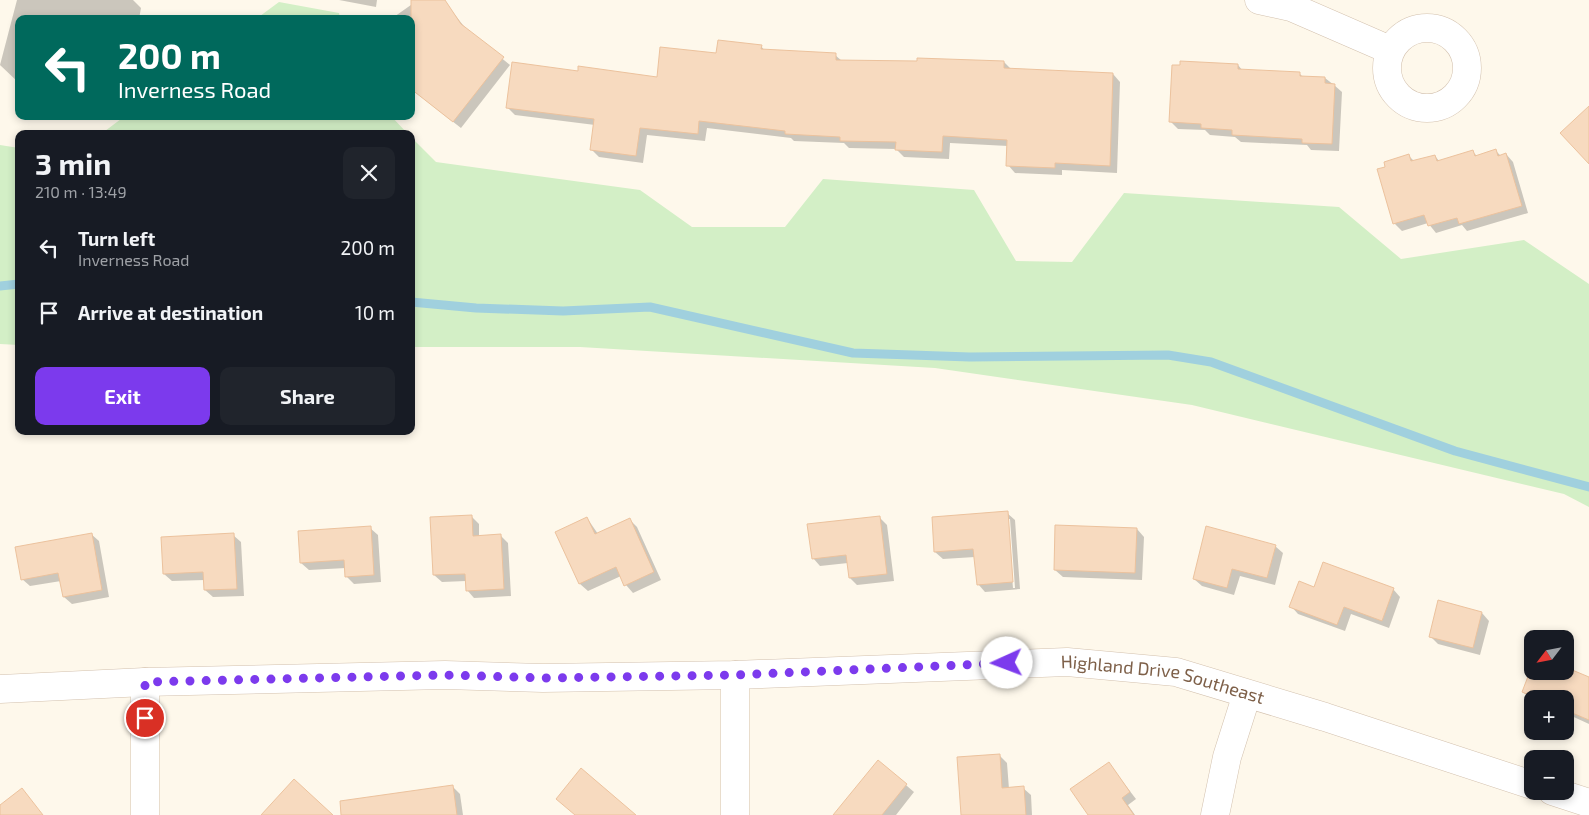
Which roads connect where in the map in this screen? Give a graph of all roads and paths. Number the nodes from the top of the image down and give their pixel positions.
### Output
1 (1259, 0) edge
2 (1390, 50) dead end
3 (735, 675) junction
4 (145, 682) junction
5 (0, 689) edge
6 (1247, 694) junction
7 (1524, 782) edge
8 (1574, 798) edge
9 (1589, 803) edge
10 (145, 815) edge
11 (735, 815) edge
12 (1215, 815) edge

1 - 2 street
3 - 4 street, Highland Drive Southeast
3 - 6 street, Highland Drive Southeast
3 - 11 street
4 - 5 street, Highland Drive Southeast
4 - 10 street
6 - 7 street, Highland Drive Southeast
6 - 12 street
8 - 9 street

